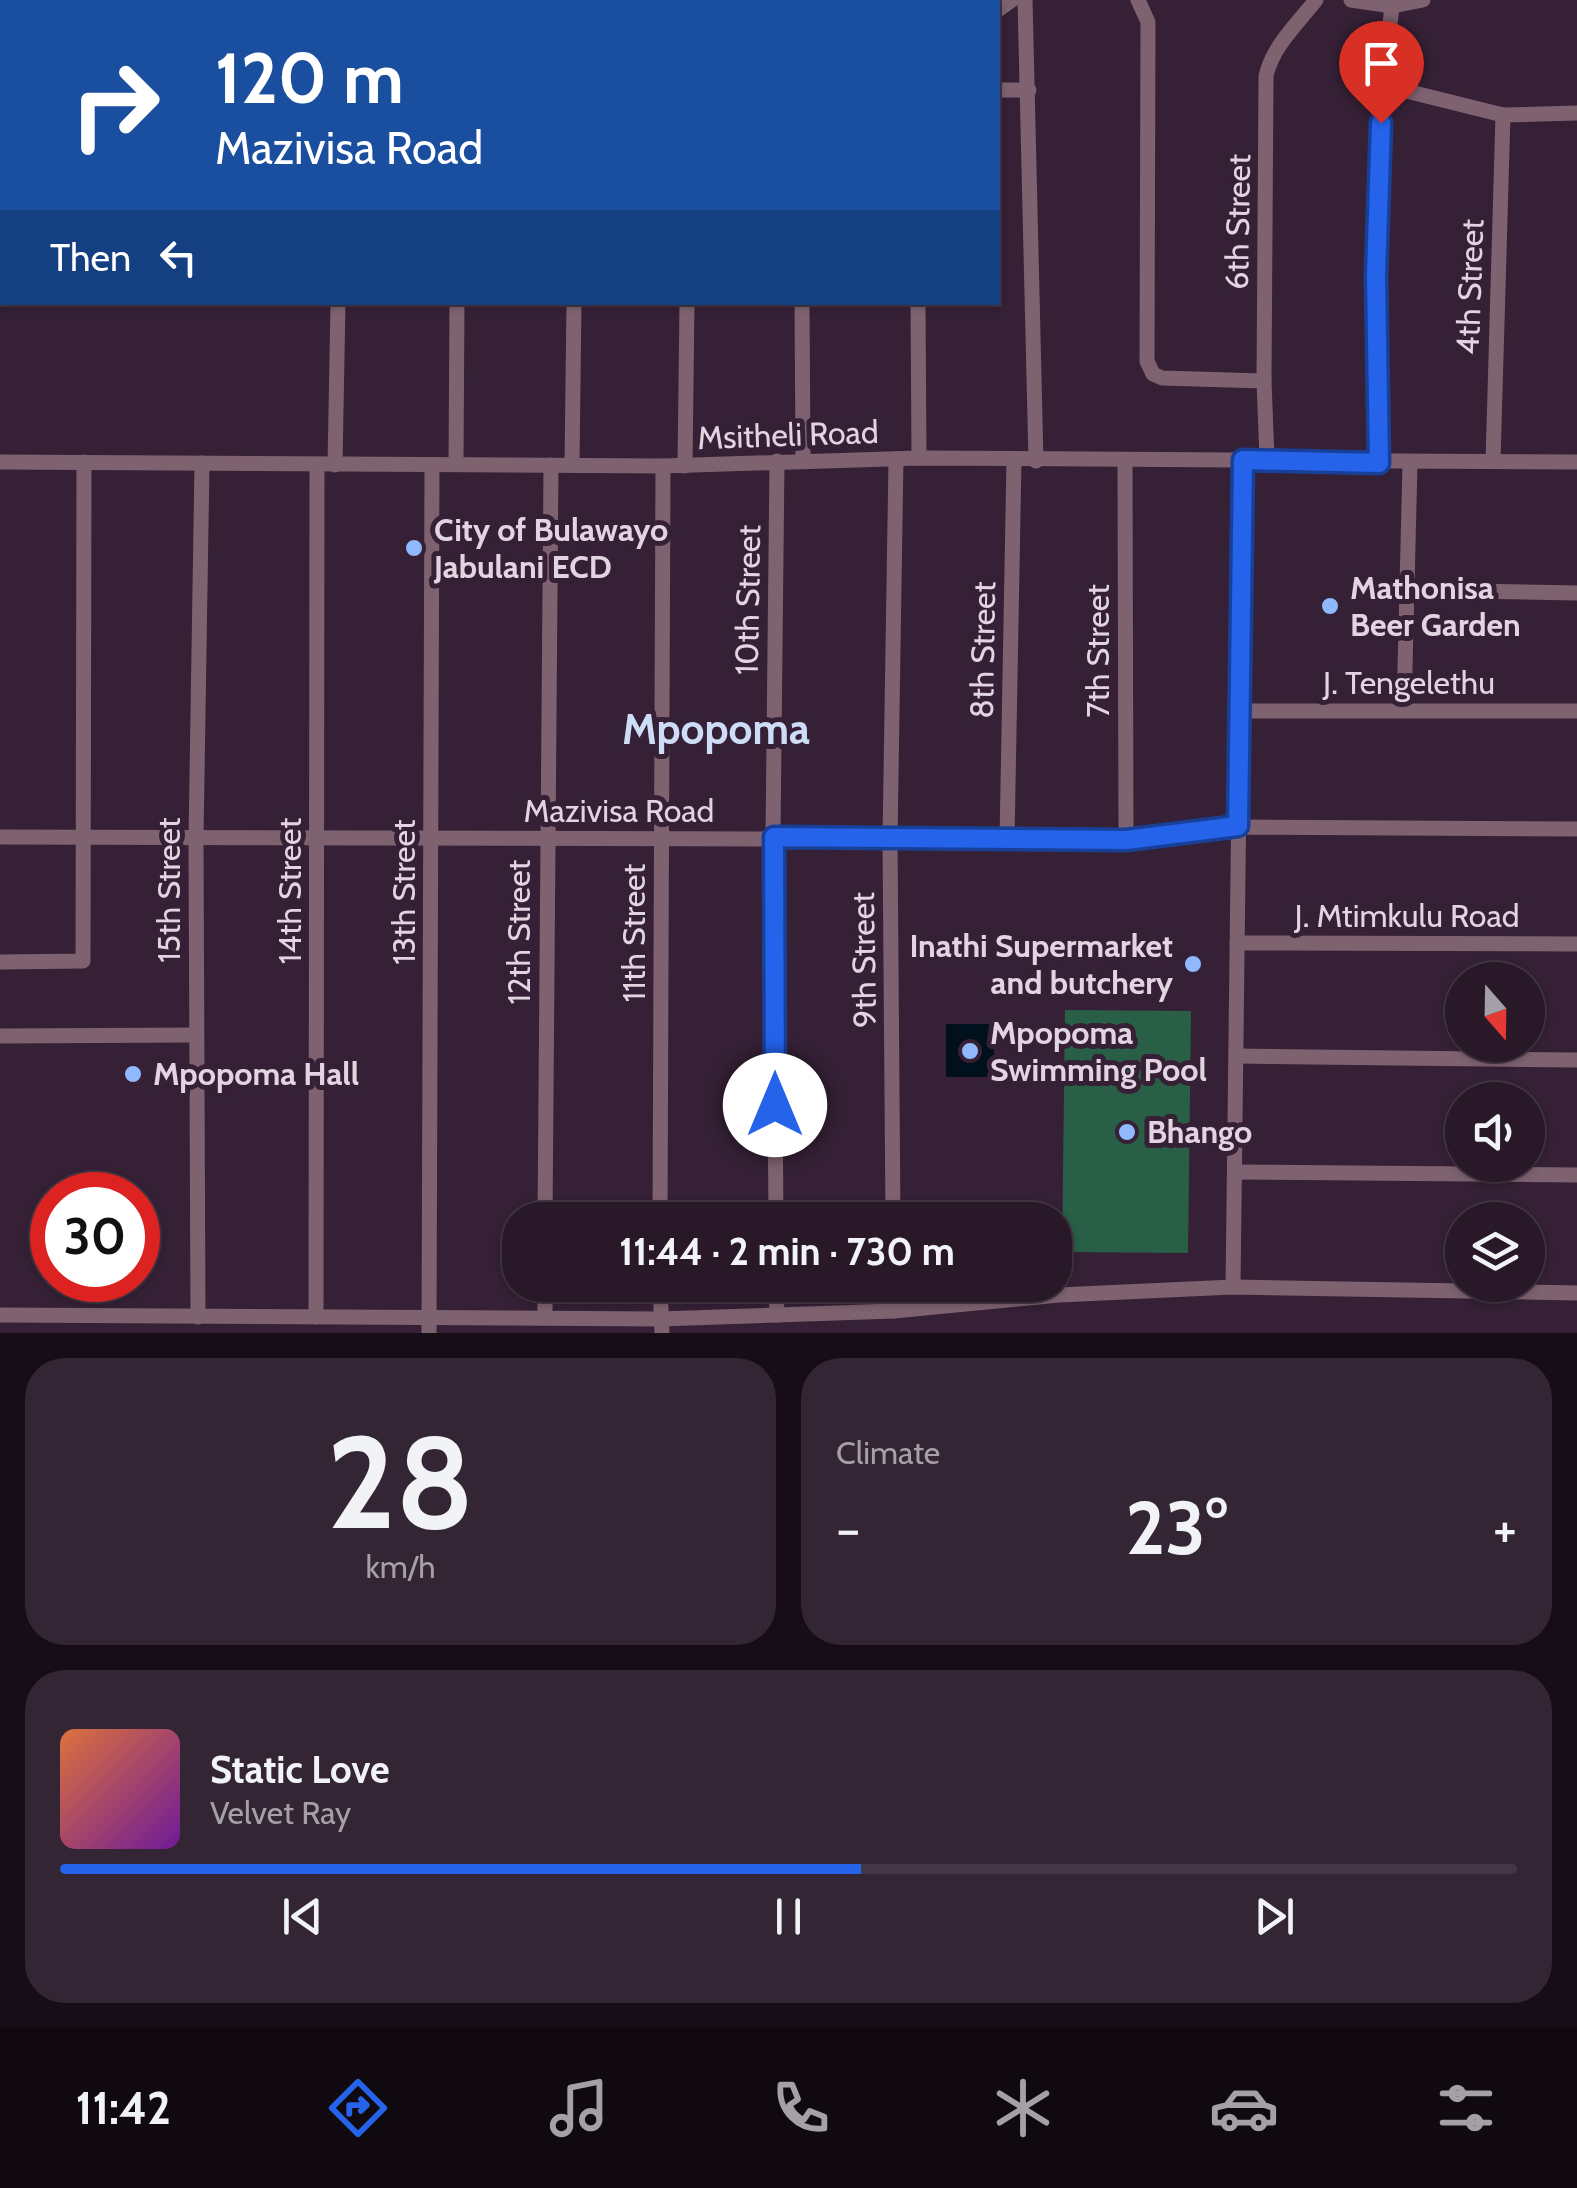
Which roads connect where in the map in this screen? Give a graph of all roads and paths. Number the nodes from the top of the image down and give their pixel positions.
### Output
1 (1025, 0) edge
2 (1138, 0) edge
3 (1316, 0) edge
4 (1351, 0) edge
5 (1417, 1) edge
6 (1392, 6) junction
7 (1382, 86) junction
8 (1000, 90) edge
9 (1029, 90) junction
10 (1577, 113) edge
11 (1503, 115) junction
12 (338, 305) edge
13 (457, 305) edge
14 (574, 305) edge
15 (687, 305) edge
16 (802, 305) edge
17 (918, 305) edge
18 (1264, 381) junction
19 (919, 458) junction
20 (896, 459) junction
21 (803, 460) junction
22 (1014, 460) junction
23 (1243, 460) junction
24 (1266, 460) junction
25 (777, 461) junction
26 (1036, 461) junction
27 (1125, 461) junction
28 (1493, 461) junction
29 (0, 462) edge
30 (84, 462) junction
31 (1577, 462) edge
32 (1379, 463) junction
33 (1410, 463) junction
34 (202, 464) junction
35 (335, 464) junction
36 (456, 464) junction
37 (317, 465) junction
38 (432, 465) junction
39 (551, 465) junction
40 (572, 465) junction
41 (663, 466) junction
42 (685, 466) junction
43 (1406, 590) junction
44 (1577, 593) edge
45 (1404, 710) junction
46 (1577, 710) edge
47 (1240, 711) junction
48 (1238, 826) junction
49 (1577, 829) edge
50 (0, 837) edge
51 (84, 837) junction
52 (318, 837) junction
53 (774, 837) junction
54 (431, 838) junction
55 (196, 839) junction
56 (546, 839) junction
57 (662, 839) junction
58 (890, 839) junction
59 (1007, 840) junction
60 (1126, 840) junction
61 (1237, 943) junction
62 (1577, 944) edge
63 (0, 962) edge
64 (196, 1035) junction
65 (0, 1036) edge
66 (1236, 1056) junction
67 (1577, 1060) edge
68 (1234, 1172) junction
69 (1577, 1175) edge
70 (545, 1202) edge
71 (660, 1202) edge
72 (776, 1202) edge
73 (894, 1202) edge
74 (1233, 1287) junction
75 (1577, 1293) edge
76 (544, 1302) edge
77 (776, 1302) edge
78 (894, 1302) edge
79 (894, 1311) junction
80 (0, 1315) edge
81 (776, 1315) junction
82 (198, 1316) junction
83 (316, 1317) junction
84 (544, 1317) junction
85 (101, 1325) edge
86 (430, 1326) edge
87 (661, 1326) edge

1 - 9 street
2 - 18 street
3 - 18 street, 6th Street
4 - 6 street
5 - 6 street
6 - 7 street
7 - 11 street
7 - 32 street
8 - 9 street
9 - 26 street
10 - 11 street
11 - 28 street, 4th Street
12 - 35 street
13 - 36 street
14 - 40 street
15 - 42 street
16 - 21 street
17 - 19 street
18 - 24 street, 6th Street
19 - 20 street, Msitheli Road
19 - 22 street, Msitheli Road
20 - 21 street, Msitheli Road
20 - 58 street, 9th Street
21 - 25 street, Msitheli Road
22 - 26 street, Msitheli Road
22 - 59 street, 8th Street
23 - 24 street, Msitheli Road
23 - 27 street, Msitheli Road
23 - 47 street
24 - 32 street, Msitheli Road
25 - 42 street, Msitheli Road
25 - 53 street, 10th Street
26 - 27 street, Msitheli Road
27 - 60 street, 7th Street
28 - 31 street, Msitheli Road
28 - 33 street, Msitheli Road
29 - 30 street, Msitheli Road
30 - 34 street, Msitheli Road
30 - 51 street
32 - 33 street, Msitheli Road
33 - 43 street
34 - 37 street, Msitheli Road
34 - 55 street, 15th Street
35 - 37 street, Msitheli Road
35 - 38 street, Msitheli Road
36 - 38 street, Msitheli Road
36 - 39 street, Msitheli Road
37 - 52 street, 14th Street
38 - 54 street, 13th Street
39 - 40 street, Msitheli Road
39 - 56 street, 12th Street
40 - 41 street, Msitheli Road
41 - 42 street, Msitheli Road
41 - 57 street, 11th Street
43 - 44 street
43 - 45 street
45 - 46 street, J. Tengelethu
45 - 47 street, J. Tengelethu
47 - 48 street
48 - 49 street, Mazivisa Road
48 - 60 street, Mazivisa Road
48 - 61 street
50 - 51 street, Mazivisa Road
51 - 55 street, Mazivisa Road
51 - 63 street
52 - 54 street, Mazivisa Road
52 - 55 street, Mazivisa Road
52 - 83 street, 14th Street
53 - 57 street, Mazivisa Road
53 - 58 street, Mazivisa Road
53 - 72 street, 10th Street
54 - 56 street, Mazivisa Road
54 - 86 street, 13th Street
55 - 64 street, 15th Street
56 - 57 street, Mazivisa Road
56 - 70 street, 12th Street
57 - 71 street, 11th Street
58 - 59 street, Mazivisa Road
58 - 73 street, 9th Street
59 - 60 street, Mazivisa Road
61 - 62 street, J. Mtimkulu Road
61 - 66 street
64 - 65 street
64 - 82 street, 15th Street
66 - 67 street
66 - 68 street
68 - 69 street
68 - 74 street
74 - 75 street
74 - 79 street
76 - 84 street
77 - 81 street
78 - 79 street
79 - 81 street
80 - 85 street
81 - 87 street
82 - 83 street
82 - 85 street
83 - 86 street
84 - 86 street
84 - 87 street

